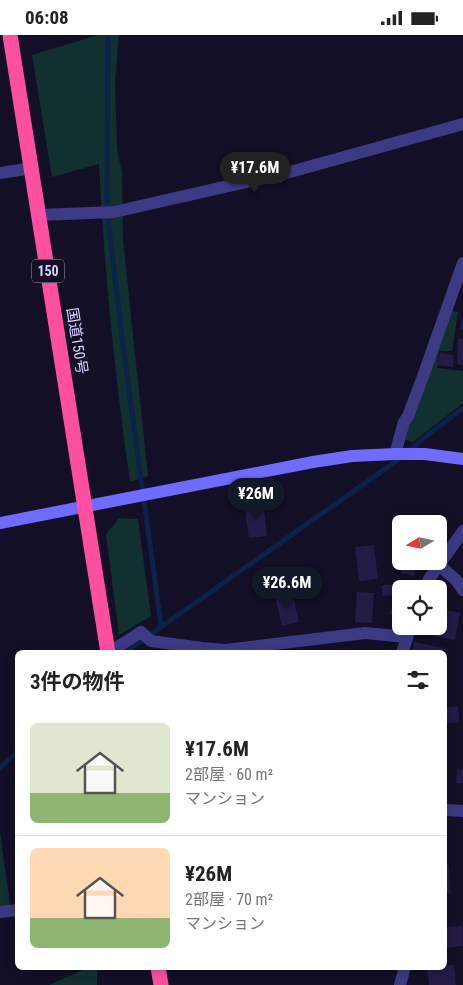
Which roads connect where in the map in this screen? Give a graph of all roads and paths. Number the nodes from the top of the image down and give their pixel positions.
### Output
1 (10, 35) edge
2 (463, 124) edge
3 (32, 168) junction
4 (0, 173) edge
5 (39, 215) junction
6 (463, 263) edge
7 (395, 454) junction
8 (463, 459) edge
9 (85, 507) junction
10 (0, 523) edge
11 (463, 531) edge
12 (448, 552) edge
13 (445, 570) edge
14 (463, 590) edge
15 (392, 632) edge
16 (408, 635) edge
17 (108, 650) edge
18 (113, 650) edge
19 (226, 650) edge
20 (226, 650) edge
21 (403, 650) edge
22 (447, 811) edge
23 (463, 811) edge
24 (15, 910) edge
25 (0, 912) edge
26 (158, 970) edge
27 (404, 970) edge
28 (161, 985) edge
29 (400, 985) edge

1 - 3 highway, 国道150号 / 150
2 - 5 street
3 - 4 street
3 - 5 highway, 国道150号 / 150
5 - 9 highway, 国道150号 / 150
6 - 7 street
7 - 8 street
7 - 9 street
9 - 10 street
9 - 17 highway, 国道150号 / 150
11 - 12 street
13 - 14 street
15 - 20 street
16 - 21 street
18 - 19 street
22 - 23 street
24 - 25 street
26 - 28 highway
27 - 29 street

